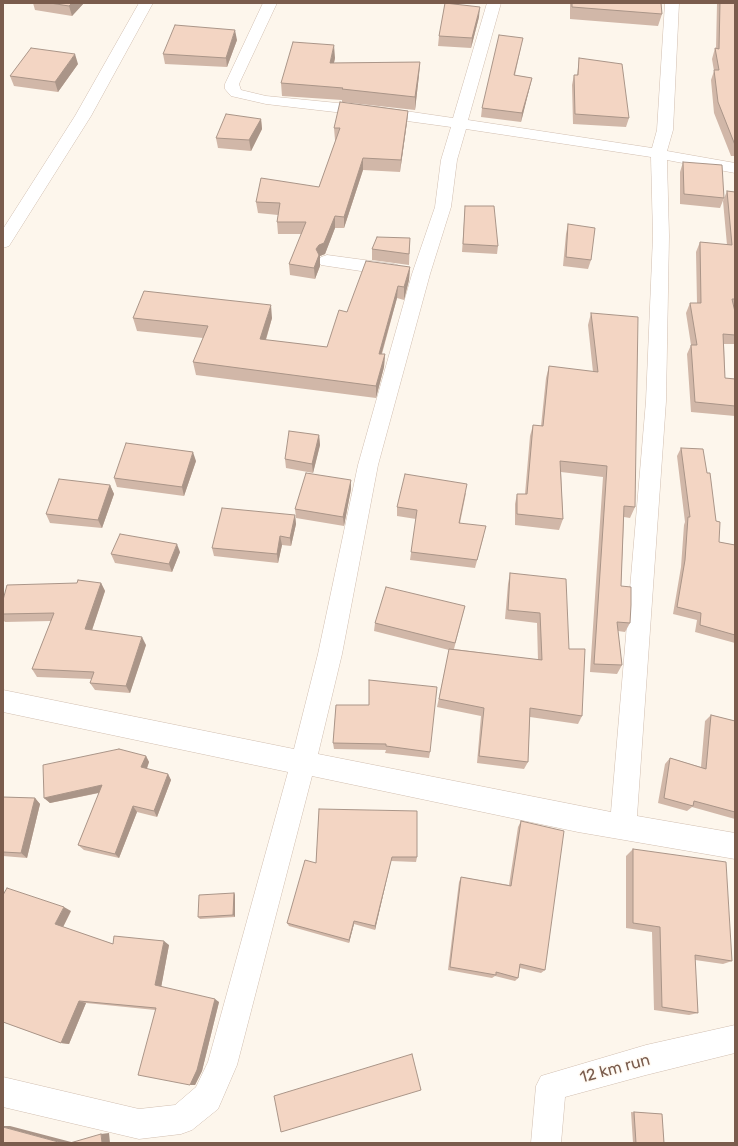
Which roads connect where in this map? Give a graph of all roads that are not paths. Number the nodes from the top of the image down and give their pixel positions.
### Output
1 (146, 3) edge
2 (270, 3) edge
3 (494, 3) edge
4 (672, 3) edge
5 (459, 124) junction
6 (659, 152) junction
7 (735, 168) edge
8 (3, 242) edge
9 (327, 261) dead end
10 (421, 274) junction
11 (3, 701) edge
12 (303, 763) junction
13 (623, 827) junction
14 (735, 846) edge
15 (735, 1040) edge
16 (3, 1092) edge
17 (546, 1143) edge

1 - 8 street
2 - 5 street
3 - 5 street
4 - 6 street
5 - 6 street
5 - 10 street
6 - 7 street
6 - 13 street
9 - 10 street
10 - 12 street
11 - 12 street
12 - 13 street
12 - 16 street
13 - 14 street
15 - 17 street, 12 km run

